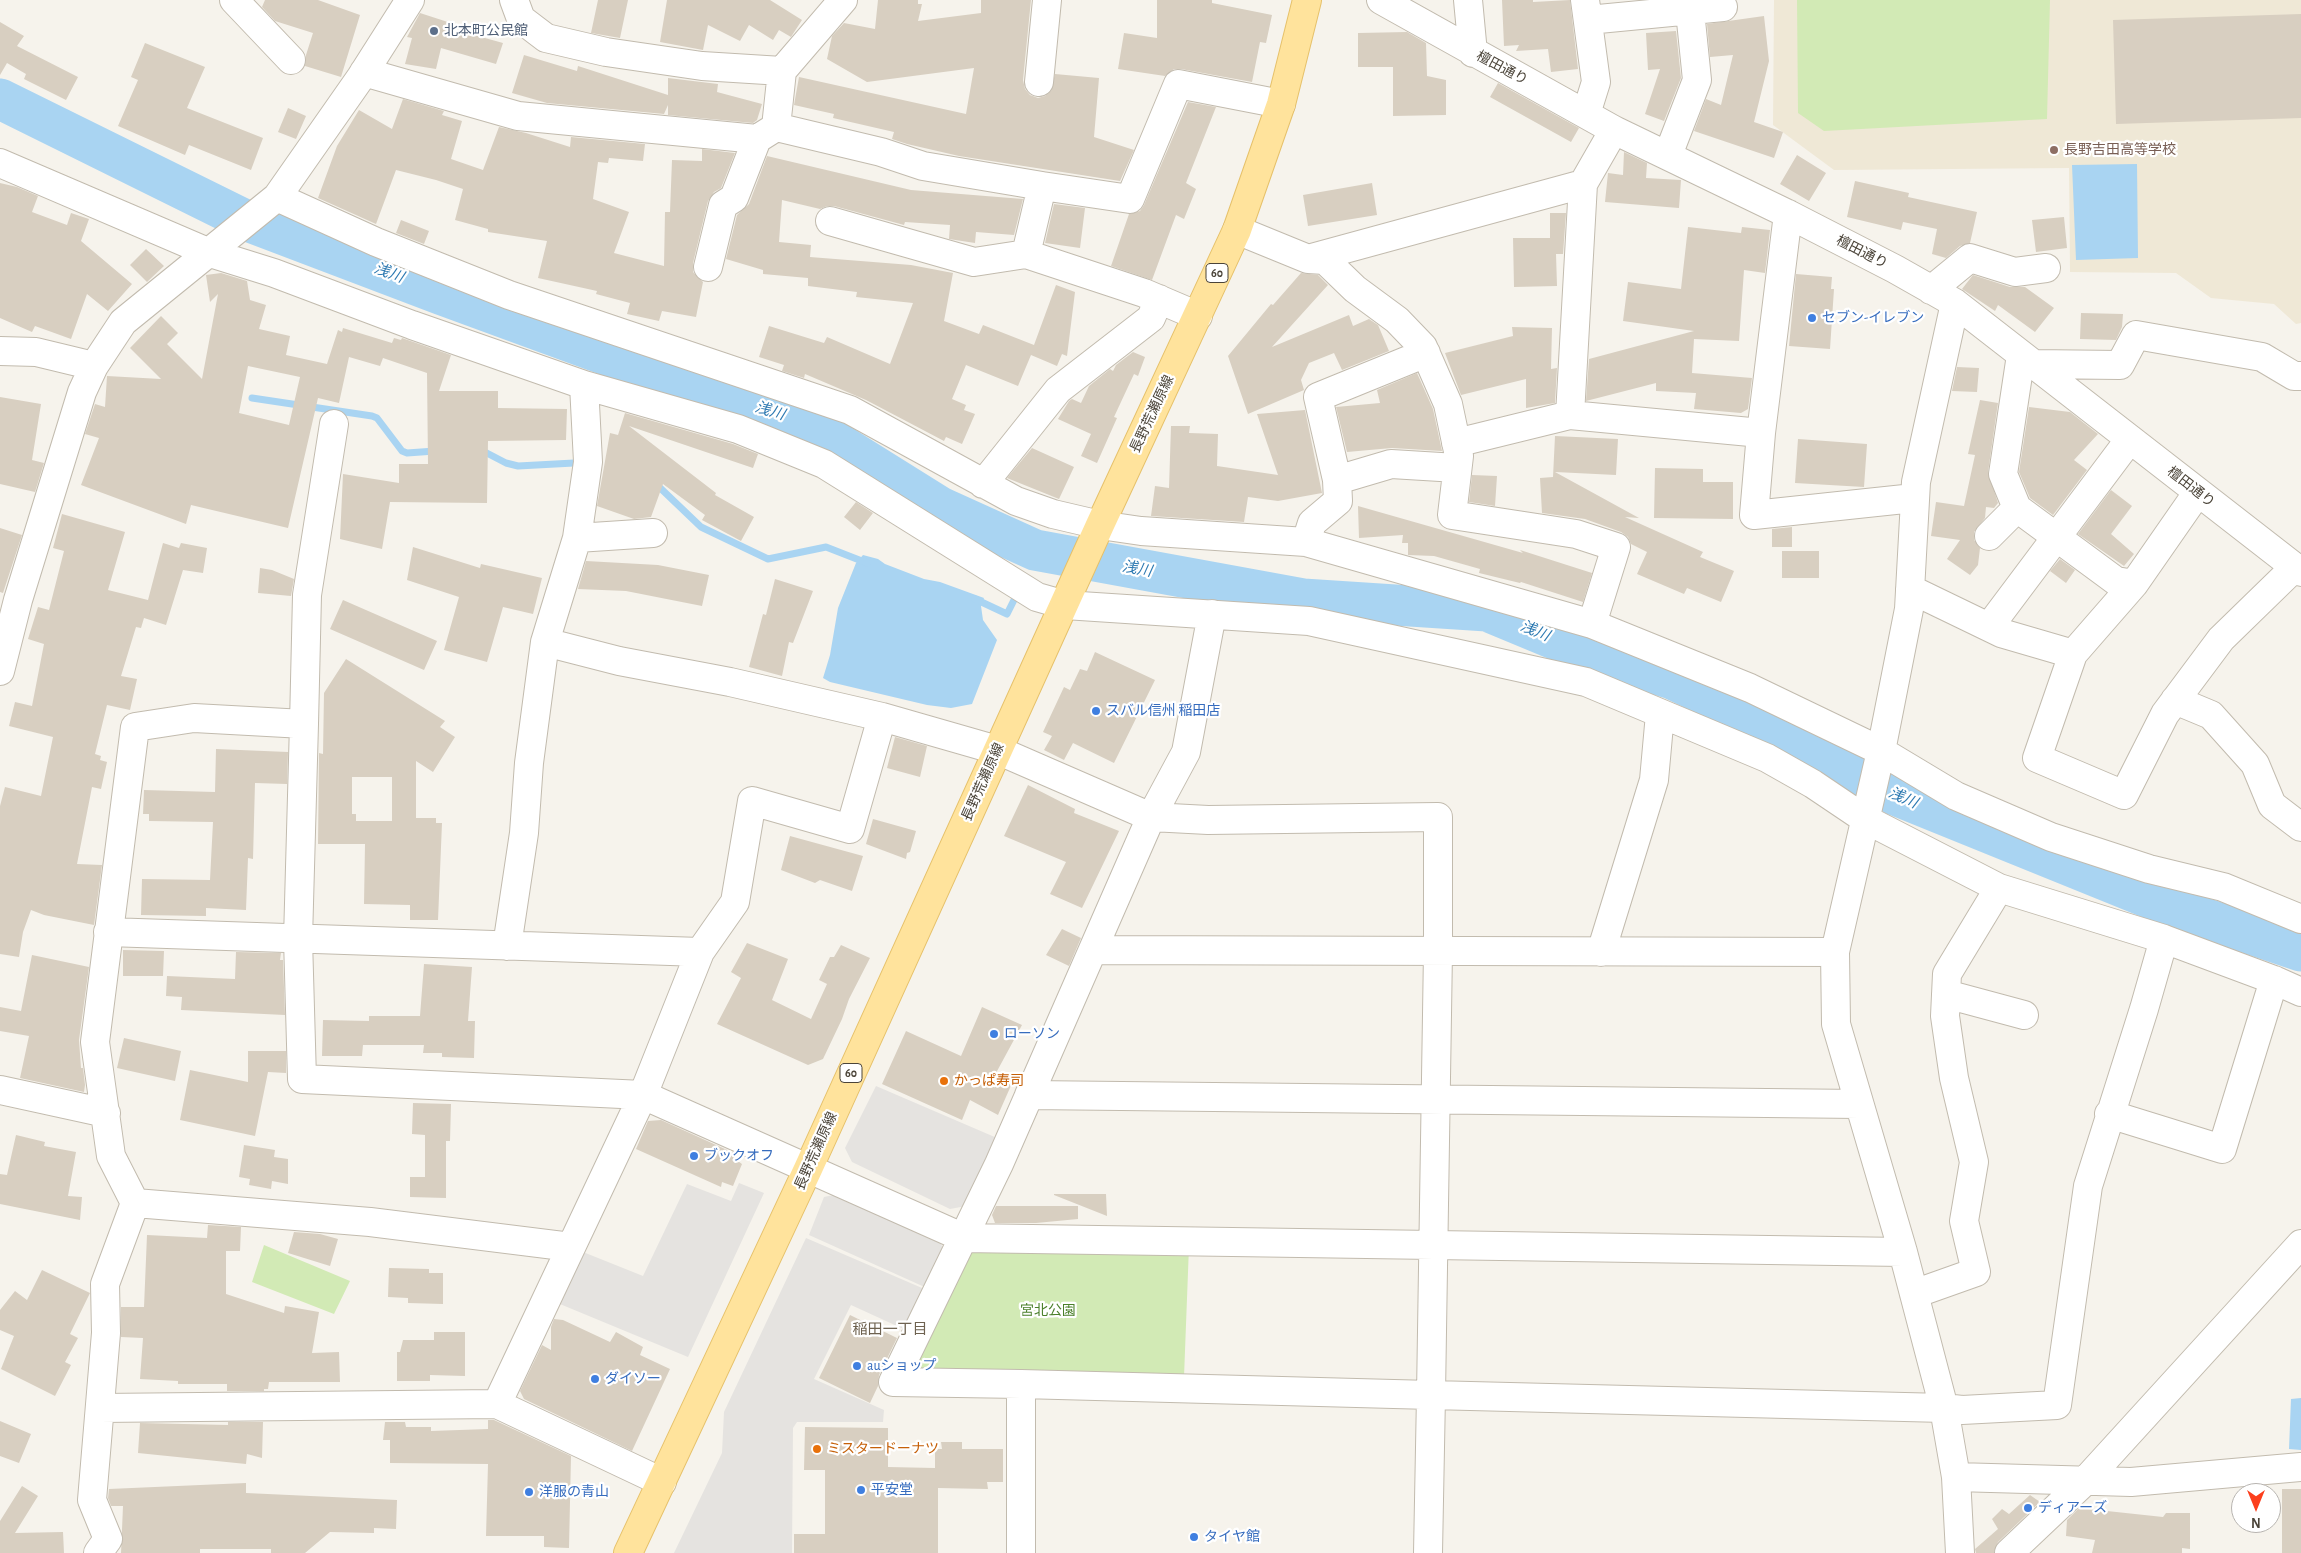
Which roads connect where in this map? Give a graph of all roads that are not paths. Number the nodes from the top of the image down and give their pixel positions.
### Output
1 (234, 0) edge
2 (410, 0) edge
3 (514, 0) edge
4 (1047, 0) edge
5 (1307, 0) edge
6 (1381, 0) edge
7 (1468, 0) edge
8 (829, 4) edge
9 (1723, 7) dead end
10 (1586, 10) edge
11 (1690, 11) junction
12 (1473, 53) junction
13 (292, 60) dead end
14 (782, 71) junction
15 (364, 72) junction
16 (1038, 82) dead end
17 (1280, 104) junction
18 (1586, 114) junction
19 (1614, 130) junction
20 (766, 133) junction
21 (1668, 156) junction
22 (0, 163) edge
23 (1583, 184) junction
24 (1042, 186) junction
25 (273, 200) junction
26 (1788, 214) junction
27 (830, 221) dead end
28 (1237, 230) junction
29 (215, 249) junction
30 (1026, 254) junction
31 (1308, 259) junction
32 (708, 267) dead end
33 (2046, 268) dead end
34 (1931, 290) junction
35 (1159, 299) junction
36 (1954, 303) junction
37 (1198, 316) junction
38 (0, 351) edge
39 (1426, 353) junction
40 (2027, 360) junction
41 (94, 366) junction
42 (2301, 376) edge
43 (584, 385) junction
44 (1570, 414) junction
45 (334, 424) dead end
46 (1761, 433) junction
47 (2130, 439) junction
48 (1457, 456) junction
49 (1337, 480) junction
50 (983, 484) junction
51 (2198, 492) junction
52 (1914, 498) junction
53 (2017, 508) junction
54 (1098, 530) junction
55 (653, 532) dead end
56 (1989, 536) dead end
57 (2058, 536) junction
58 (577, 538) junction
59 (1306, 542) junction
60 (2298, 570) edge
61 (2134, 584) junction
62 (1910, 589) junction
63 (1068, 598) junction
64 (1212, 614) junction
65 (6, 617) edge
66 (1592, 624) junction
67 (1989, 627) junction
68 (545, 642) junction
69 (2073, 654) junction
70 (0, 671) edge
71 (2175, 700) junction
72 (1660, 714) junction
73 (882, 717) junction
74 (304, 724) junction
75 (997, 750) junction
76 (1880, 756) junction
77 (1866, 814) junction
78 (1151, 817) junction
79 (2301, 827) edge
80 (1999, 888) junction
81 (2301, 919) edge
82 (108, 932) junction
83 (298, 939) junction
84 (2164, 939) junction
85 (507, 946) junction
86 (1093, 950) junction
87 (1438, 951) junction
88 (700, 952) junction
89 (1601, 952) junction
90 (1835, 952) junction
91 (2274, 980) junction
92 (2301, 992) edge
93 (1946, 994) junction
94 (2024, 1015) dead end
95 (0, 1090) edge
96 (644, 1095) junction
97 (1029, 1095) junction
98 (1436, 1099) junction
99 (1860, 1104) junction
100 (106, 1113) junction
101 (2109, 1114) junction
102 (808, 1169) junction
103 (135, 1203) junction
104 (964, 1238) junction
105 (2301, 1244) edge
106 (1434, 1245) junction
107 (571, 1247) junction
108 (1903, 1252) junction
109 (1914, 1294) junction
110 (1021, 1384) junction
111 (1431, 1395) junction
112 (497, 1404) junction
113 (100, 1408) junction
114 (1944, 1408) junction
115 (2301, 1467) edge
116 (1956, 1477) junction
117 (662, 1482) junction
118 (2084, 1482) junction
119 (98, 1553) edge
120 (628, 1553) edge
121 (1021, 1553) edge
122 (1428, 1553) edge
123 (1960, 1553) edge
124 (2010, 1553) edge

1 - 13 street
2 - 15 street
3 - 14 street
4 - 16 street
5 - 17 main road, 長野荒瀬原線 / 60
6 - 12 street, 檀田通り
7 - 12 street
8 - 14 street
9 - 11 street
10 - 11 street
10 - 18 street
11 - 21 street
12 - 18 street, 檀田通り
14 - 20 street
15 - 20 street
15 - 25 street
17 - 24 street
17 - 28 main road, 長野荒瀬原線 / 60
18 - 19 street, 檀田通り
19 - 21 street, 檀田通り
19 - 23 street
20 - 24 street
20 - 32 street
21 - 26 street, 檀田通り
22 - 29 street
23 - 31 street
23 - 44 street
24 - 30 street
25 - 29 street
25 - 50 street
26 - 34 street, 檀田通り
26 - 46 street
27 - 30 street
28 - 31 street
28 - 37 main road, 長野荒瀬原線 / 60
29 - 41 street
29 - 43 street
30 - 35 street
31 - 39 street
33 - 34 street
34 - 36 street, 檀田通り
35 - 37 street
35 - 50 street
36 - 40 street, 檀田通り
36 - 52 street
37 - 54 main road, 長野荒瀬原線 / 60
38 - 41 street
39 - 48 street
39 - 49 street
40 - 42 street
40 - 47 street, 檀田通り
40 - 53 street
41 - 65 street
43 - 58 street
43 - 63 street
44 - 46 street
44 - 48 street
45 - 74 street
46 - 52 street
47 - 51 street, 檀田通り
47 - 57 street
48 - 49 street
48 - 66 street
49 - 59 street
50 - 54 street
51 - 60 street, 檀田通り
51 - 61 street
52 - 62 street
53 - 56 street
53 - 57 street
54 - 59 street
54 - 63 main road, 長野荒瀬原線 / 60
55 - 58 street
57 - 61 street
57 - 67 street
58 - 68 street
59 - 66 street
60 - 71 street
61 - 69 street
62 - 67 street
62 - 76 street
63 - 64 street
63 - 75 main road, 長野荒瀬原線 / 60
64 - 72 street
64 - 78 street
65 - 70 street
66 - 76 street
67 - 69 street
68 - 73 street
68 - 85 street
69 - 71 street
71 - 79 street
72 - 77 street
72 - 89 street
73 - 75 street
73 - 88 street
74 - 82 street
74 - 83 street
75 - 78 street
75 - 102 main road, 長野荒瀬原線 / 60
76 - 77 street
76 - 81 street
77 - 80 street
77 - 90 street
78 - 86 street
78 - 87 street
80 - 84 street
80 - 93 street
82 - 83 street
82 - 100 street
83 - 85 street
83 - 96 street
84 - 91 street
84 - 101 street
85 - 88 street
86 - 87 street
86 - 97 street
87 - 89 street
87 - 98 street
88 - 96 street
89 - 90 street
90 - 99 street
91 - 92 street
91 - 101 street
93 - 94 street
93 - 109 street
95 - 100 street
96 - 102 street
96 - 107 street
97 - 98 street
97 - 104 street
98 - 99 street
98 - 106 street
99 - 108 street
100 - 103 street
101 - 114 street
102 - 104 street
102 - 117 main road, 長野荒瀬原線 / 60
103 - 107 street
103 - 113 street
104 - 106 street
104 - 110 street
105 - 118 street
106 - 108 street
106 - 111 street
107 - 112 street
108 - 109 street
109 - 114 street
110 - 111 street
110 - 121 street
111 - 114 street
111 - 122 street
112 - 113 street
112 - 117 street
113 - 119 street
114 - 116 street
115 - 118 street
116 - 118 street
116 - 123 street
117 - 120 main road, 長野荒瀬原線 / 60
118 - 124 street

